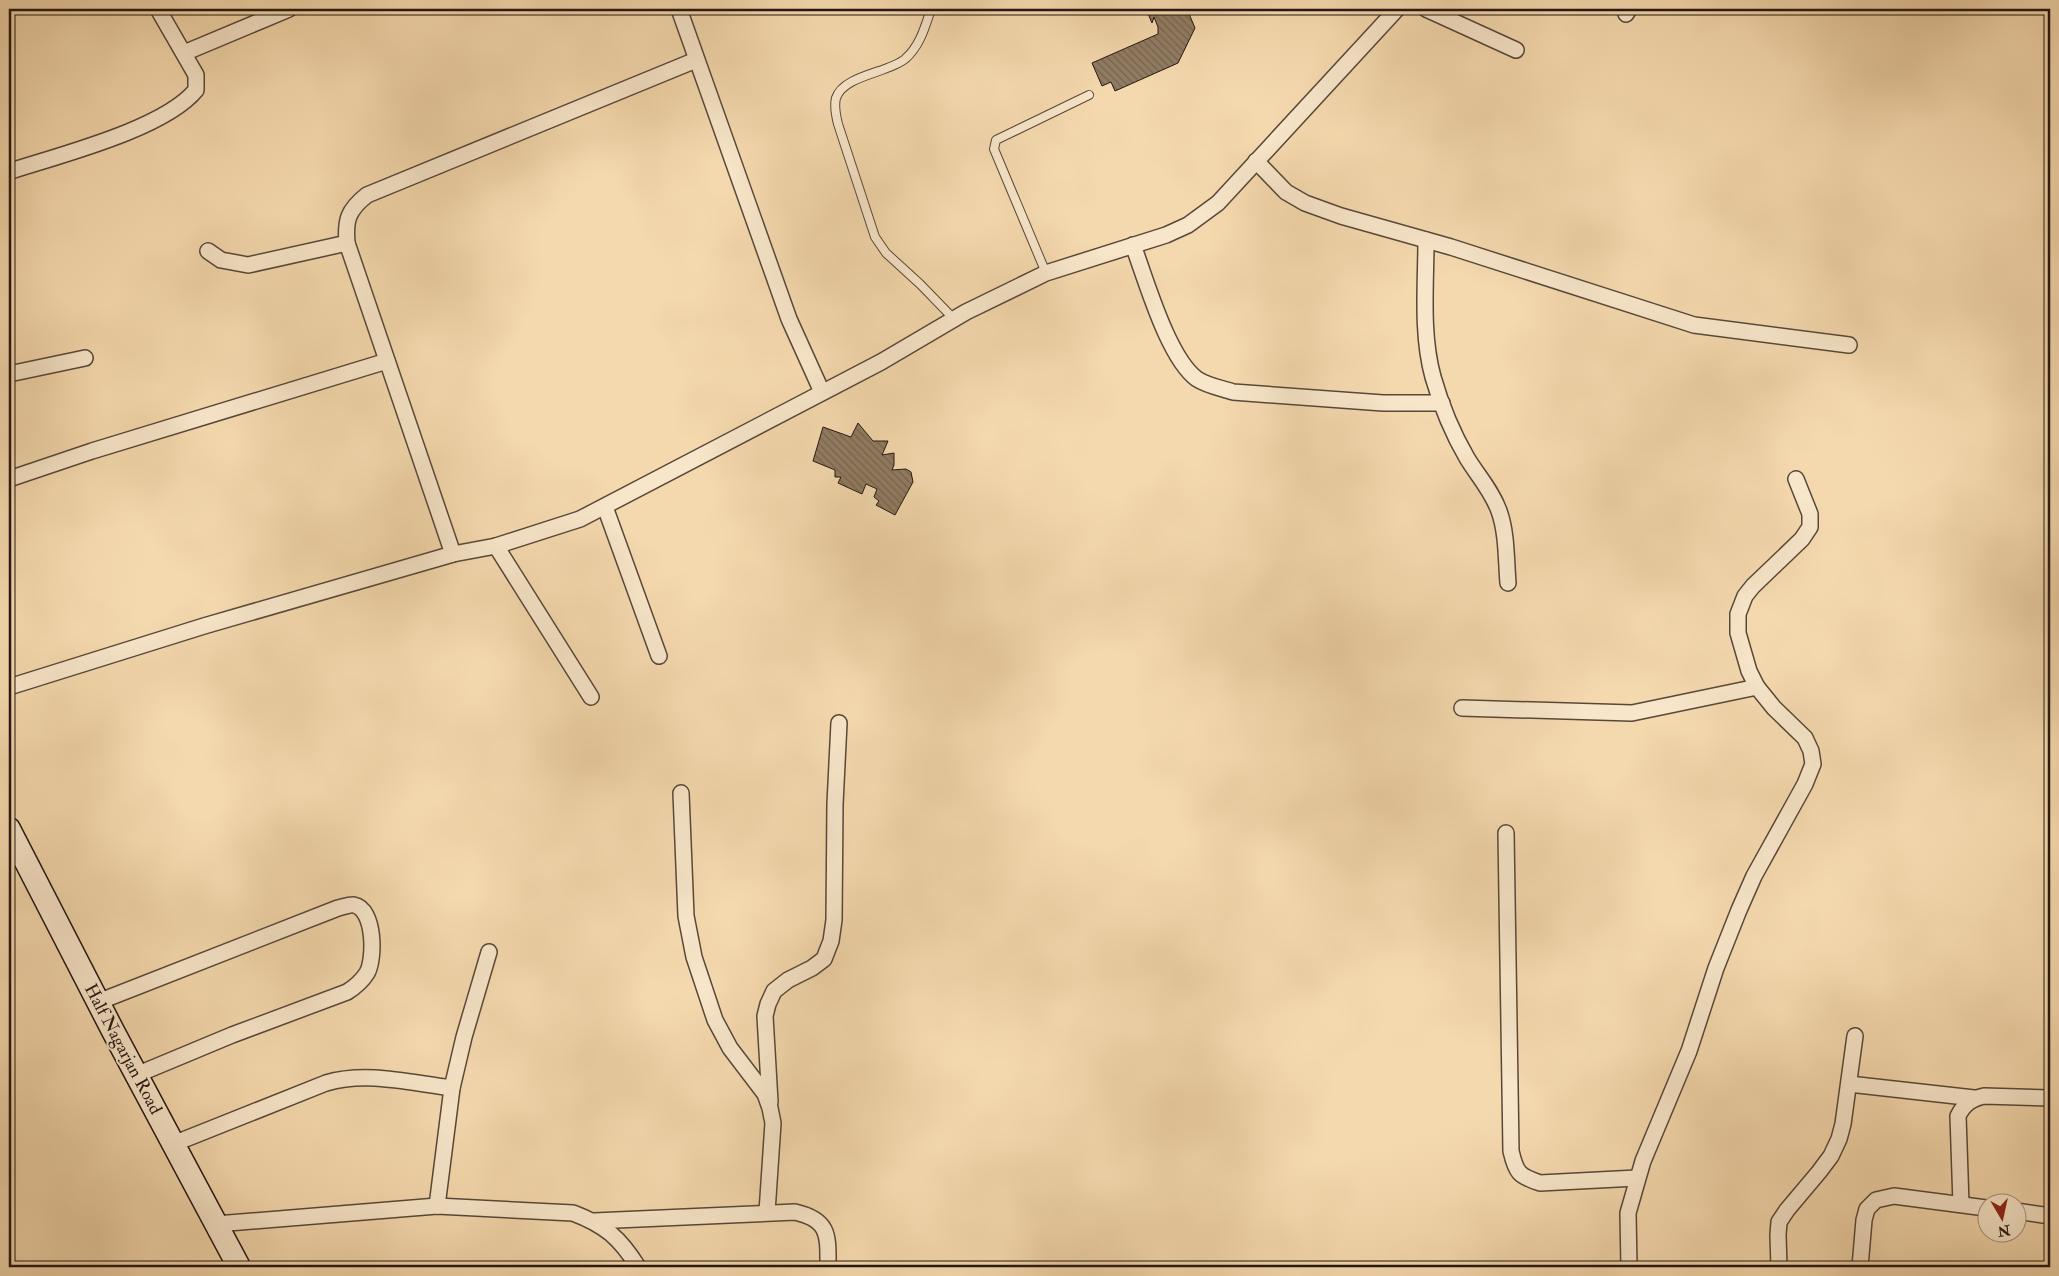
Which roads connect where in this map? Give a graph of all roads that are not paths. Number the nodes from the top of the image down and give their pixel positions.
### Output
1 (158, 9) edge
2 (287, 9) edge
3 (678, 9) edge
4 (931, 9) edge
5 (1397, 9) edge
6 (1426, 9) edge
7 (1516, 50) dead end
8 (184, 53) junction
9 (696, 60) junction
10 (1089, 95) dead end
11 (1256, 161) junction
12 (11, 172) dead end
13 (1426, 240) junction
14 (347, 243) junction
15 (1133, 245) junction
16 (208, 251) dead end
17 (1046, 274) junction
18 (953, 318) junction
19 (1849, 345) dead end
20 (85, 358) dead end
21 (387, 362) junction
22 (9, 374) edge
23 (822, 392) junction
24 (1442, 402) junction
25 (9, 479) edge
26 (1796, 479) dead end
27 (605, 506) junction
28 (496, 546) junction
29 (452, 554) junction
30 (1508, 582) dead end
31 (658, 656) dead end
32 (9, 687) edge
33 (1757, 687) junction
34 (591, 697) dead end
35 (1462, 708) dead end
36 (839, 723) dead end
37 (682, 793) dead end
38 (9, 829) edge
39 (1506, 833) dead end
40 (489, 952) dead end
41 (98, 1002) junction
42 (1855, 1036) dead end
43 (136, 1075) junction
44 (1849, 1084) junction
45 (452, 1088) junction
46 (1974, 1098) junction
47 (2050, 1098) edge
48 (770, 1108) junction
49 (174, 1144) junction
50 (1637, 1178) junction
51 (1961, 1204) junction
52 (437, 1206) junction
53 (1976, 1206) edge
54 (767, 1212) junction
55 (2026, 1212) edge
56 (2050, 1216) edge
57 (594, 1221) junction
58 (216, 1224) junction
59 (239, 1267) edge
60 (638, 1267) edge
61 (828, 1267) edge
62 (1630, 1267) edge
63 (1779, 1267) edge
64 (1860, 1267) edge

1 - 8 street
2 - 8 street
3 - 9 street
4 - 18 lane
5 - 11 street
6 - 7 street
8 - 12 street
9 - 14 street
9 - 23 street
10 - 17 lane
11 - 13 street
11 - 15 street
13 - 19 street
13 - 24 street
14 - 16 street
14 - 21 street
15 - 17 street
15 - 24 street
17 - 18 street
18 - 23 street
20 - 22 street
21 - 25 street
21 - 29 street
23 - 27 street
24 - 30 street
26 - 33 street
27 - 28 street
27 - 31 street
28 - 29 street
28 - 34 street
29 - 32 street
33 - 35 street
33 - 50 street
36 - 48 street
37 - 48 street
38 - 41 main road, Half Nagarjan Road
39 - 50 street
40 - 45 street
41 - 43 main road, Half Nagarjan Road
41 - 43 street
42 - 44 street
43 - 49 main road, Half Nagarjan Road
44 - 46 street
44 - 63 street
45 - 49 street
45 - 52 street
46 - 47 street
46 - 51 street
48 - 54 street
49 - 58 main road, Half Nagarjan Road
50 - 62 street
51 - 53 street
51 - 64 street
52 - 57 street
52 - 58 street
54 - 57 street
54 - 61 street
55 - 56 street
57 - 60 street
58 - 59 main road, Half Nagarjan Road

